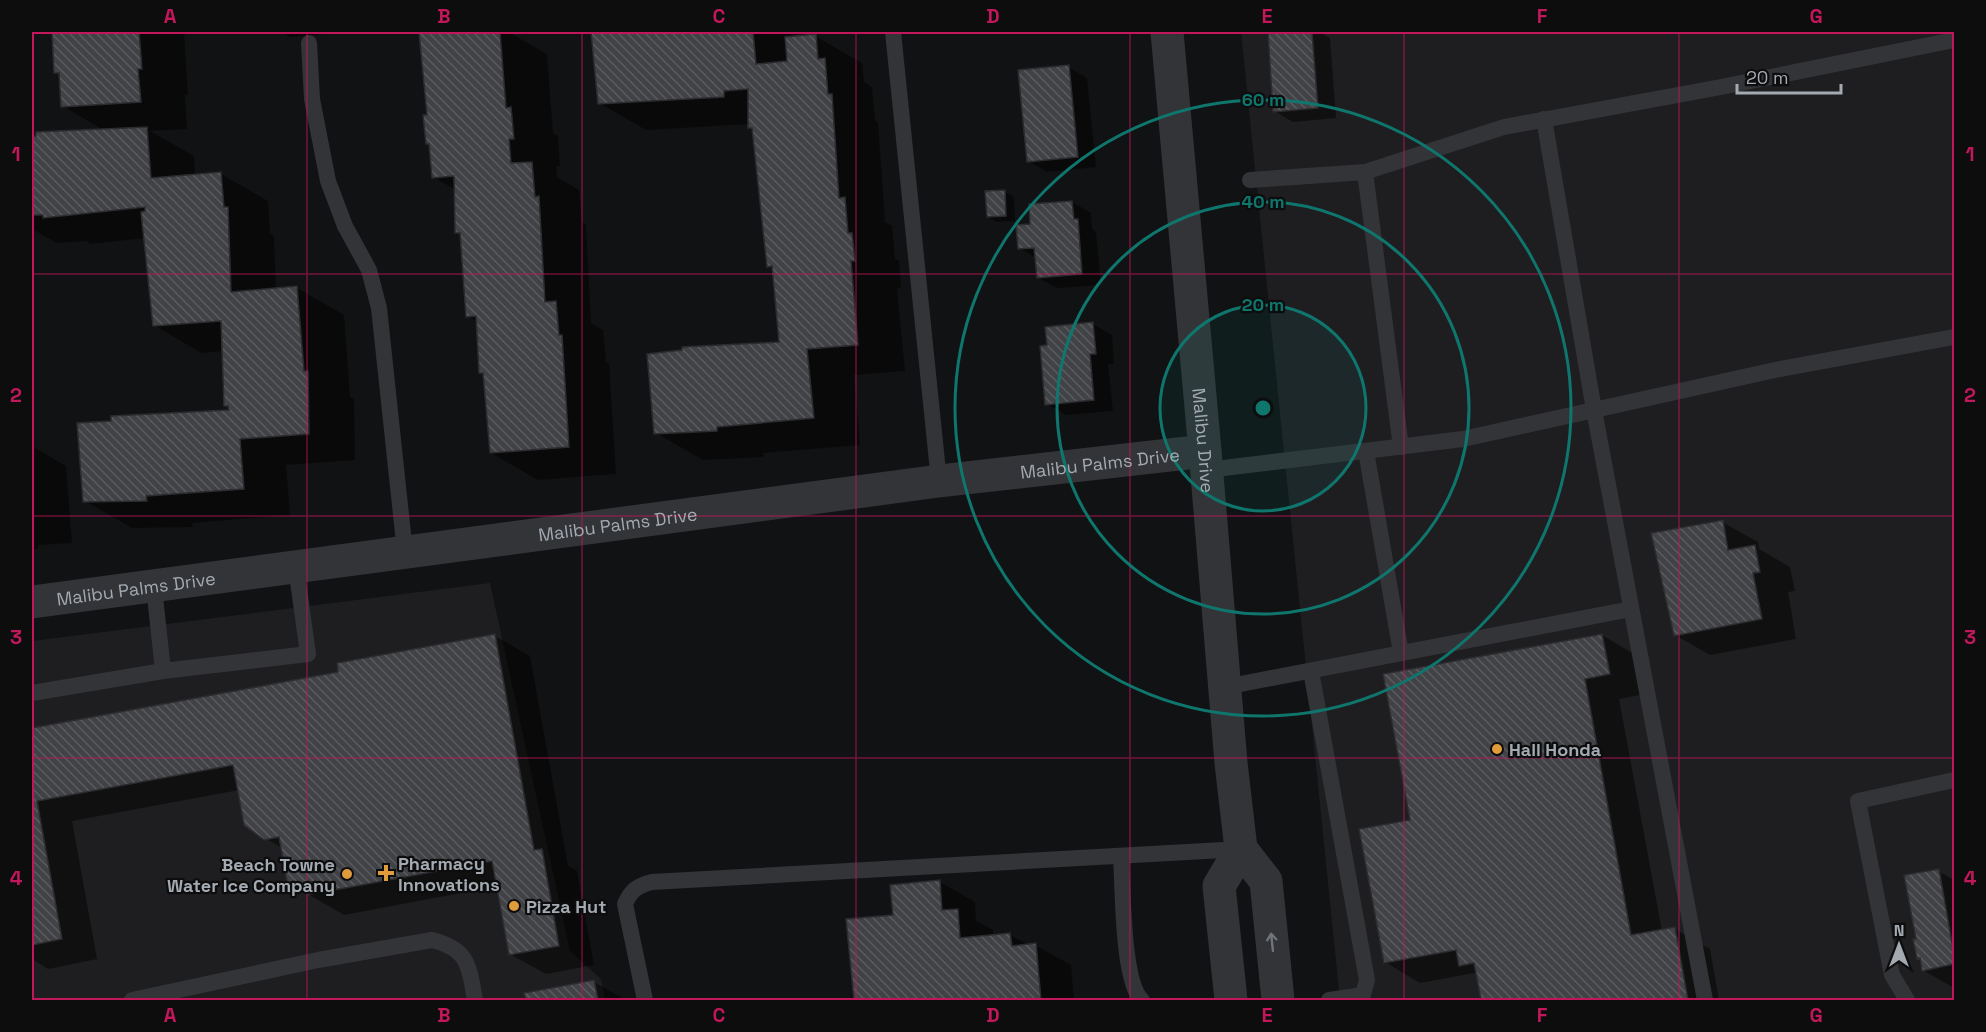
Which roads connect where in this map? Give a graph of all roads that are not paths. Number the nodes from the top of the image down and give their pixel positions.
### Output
1 (893, 32) edge
2 (1167, 32) edge
3 (1954, 40) edge
4 (309, 43) dead end
5 (1544, 119) junction
6 (1365, 172) junction
7 (1250, 180) dead end
8 (1954, 337) edge
9 (1594, 410) junction
10 (1401, 447) junction
11 (1366, 451) junction
12 (1206, 460) junction
13 (939, 481) junction
14 (405, 552) junction
15 (296, 567) junction
16 (154, 587) junction
17 (32, 602) edge
18 (1631, 609) junction
19 (1401, 653) junction
20 (163, 671) junction
21 (1311, 671) junction
22 (1225, 687) junction
23 (32, 693) edge
24 (1954, 780) edge
25 (1241, 849) junction
26 (1121, 855) junction
27 (132, 1000) edge
28 (475, 1000) edge
29 (645, 1000) edge
30 (1142, 1000) edge
31 (1231, 1000) edge
32 (1278, 1000) edge
33 (1329, 1000) edge
34 (1704, 1000) edge
35 (1907, 1000) edge

1 - 13 lane
2 - 12 street, Malibu Drive
3 - 5 lane
4 - 14 lane
5 - 6 lane
5 - 9 lane
6 - 7 lane
6 - 10 lane
8 - 9 lane
9 - 10 lane
9 - 18 lane
10 - 11 lane
11 - 12 lane
11 - 19 lane
12 - 13 street, Malibu Palms Drive
12 - 22 street, Malibu Drive
13 - 14 street, Malibu Palms Drive
14 - 15 street, Malibu Palms Drive
15 - 16 street, Malibu Palms Drive
15 - 20 lane
16 - 17 street, Malibu Palms Drive
16 - 20 lane
18 - 19 lane
18 - 34 lane
19 - 21 lane
20 - 23 lane
21 - 22 lane
21 - 33 lane
22 - 25 street, Malibu Drive
24 - 35 lane
25 - 26 lane
25 - 31 street
32 -> 25 street
26 - 29 lane
26 - 30 lane
27 - 28 lane

